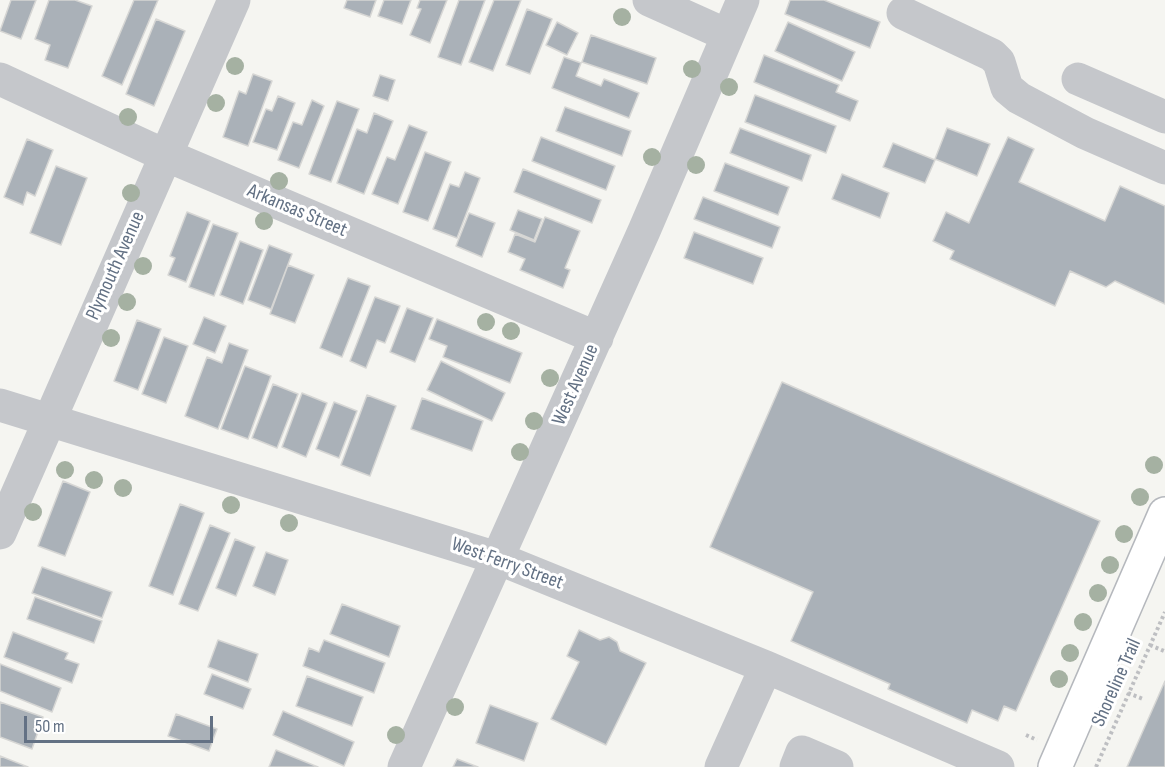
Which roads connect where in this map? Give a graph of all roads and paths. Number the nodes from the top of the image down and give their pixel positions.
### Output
1 (234, 0) edge
2 (649, 0) edge
3 (743, 0) edge
4 (903, 13) dead end
5 (727, 35) junction
6 (0, 79) edge
7 (1078, 79) dead end
8 (1165, 117) edge
9 (165, 155) junction
10 (1165, 168) edge
11 (597, 338) junction
12 (0, 405) edge
13 (50, 420) junction
14 (0, 533) edge
15 (1161, 534) edge
16 (497, 558) junction
17 (1165, 612) edge
18 (1150, 645) junction
19 (1164, 651) edge
20 (766, 668) junction
21 (1128, 693) junction
22 (1143, 699) dead end
23 (404, 767) edge
24 (721, 767) edge
25 (796, 767) edge
26 (837, 767) edge
27 (998, 767) edge
28 (1055, 767) edge
29 (1096, 767) edge

1 - 9 street, Plymouth Avenue
2 - 5 street
3 - 5 street, West Avenue
4 - 10 street
5 - 11 street, West Avenue
6 - 9 street, Arkansas Street
7 - 8 street
9 - 11 street, Arkansas Street
9 - 13 street, Plymouth Avenue
11 - 16 street, West Avenue
12 - 13 street, West Ferry Street
13 - 14 street, Plymouth Avenue
13 - 16 street, West Ferry Street
15 - 28 main road
16 - 20 street, West Ferry Street
16 - 23 street, West Avenue
17 - 18 path, Shoreline Trail
18 - 19 path
18 - 21 path, Shoreline Trail
20 - 24 street
20 - 27 street, West Ferry Street
21 - 22 path
21 - 29 path, Shoreline Trail
25 - 26 street

